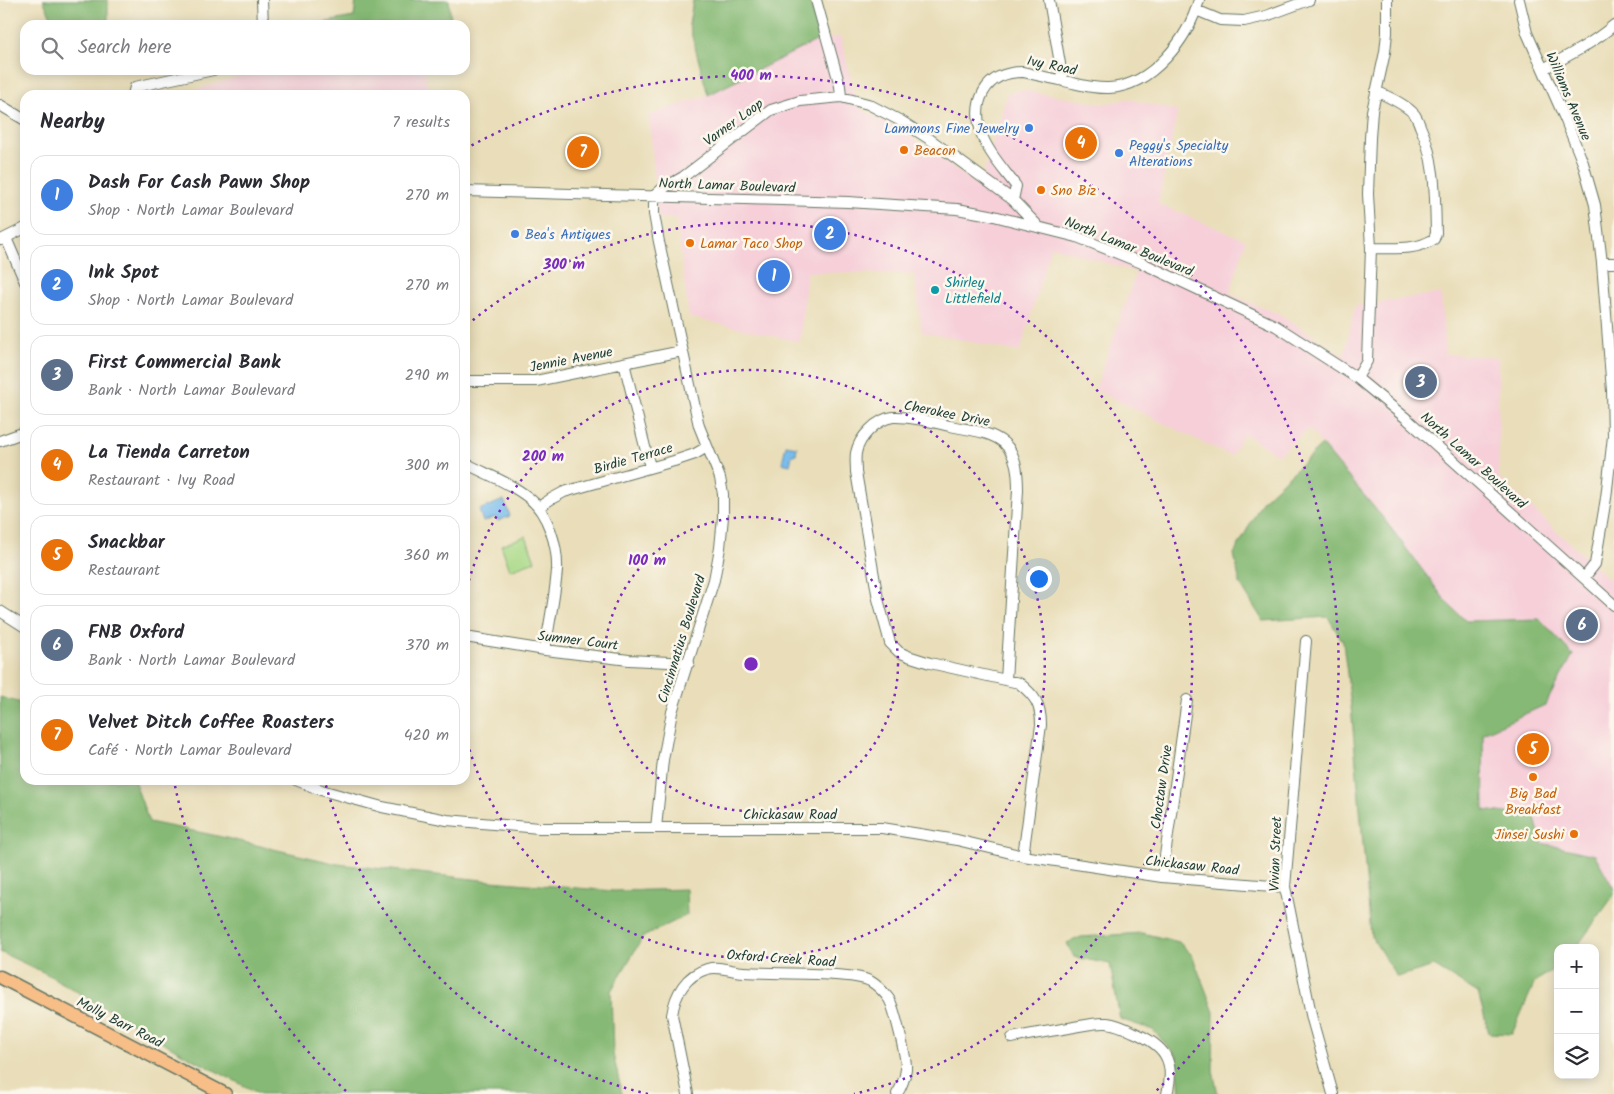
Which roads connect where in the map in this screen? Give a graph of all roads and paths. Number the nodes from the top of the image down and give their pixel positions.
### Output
1 (262, 0) edge
2 (816, 0) edge
3 (1049, 0) edge
4 (1308, 0) edge
5 (1386, 0) edge
6 (1519, 0) edge
7 (1197, 5) edge
8 (263, 20) edge
9 (1614, 25) edge
10 (1543, 69) junction
11 (191, 75) edge
12 (1063, 81) junction
13 (135, 90) edge
14 (1376, 90) junction
15 (841, 97) junction
16 (0, 105) edge
17 (20, 117) edge
18 (470, 191) edge
19 (654, 196) junction
20 (1013, 200) junction
21 (1038, 226) junction
22 (20, 230) edge
23 (3, 239) edge
24 (1371, 248) junction
25 (1614, 263) edge
26 (1602, 264) junction
27 (20, 272) edge
28 (682, 351) junction
29 (624, 363) junction
30 (1357, 378) junction
31 (470, 381) edge
32 (20, 434) edge
33 (0, 440) edge
34 (706, 447) junction
35 (470, 465) edge
36 (650, 467) junction
37 (539, 507) junction
38 (1584, 578) junction
39 (1614, 606) edge
40 (0, 611) edge
41 (20, 624) edge
42 (470, 637) edge
43 (1306, 641) dead end
44 (545, 650) junction
45 (689, 663) junction
46 (1006, 680) junction
47 (1187, 700) dead end
48 (308, 785) edge
49 (656, 828) junction
50 (1024, 856) junction
51 (1162, 878) junction
52 (1284, 888) junction
53 (0, 977) edge
54 (1012, 1038) dead end
55 (225, 1094) edge
56 (688, 1094) edge
57 (898, 1094) edge
58 (1166, 1094) edge
59 (1333, 1094) edge

1 - 8 street
2 - 15 street
3 - 12 street
4 - 7 street
5 - 14 street
6 - 10 street, Williams Avenue
7 - 12 street, Ivy Road
9 - 10 street
10 - 26 street, Williams Avenue
11 - 13 street
12 - 20 street, Ivy Road
14 - 24 street
14 - 24 street
15 - 19 street, Varner Loop
15 - 20 street, Varner Loop
16 - 17 street
18 - 19 street, North Lamar Boulevard
19 - 21 street, North Lamar Boulevard
19 - 28 street, Cincinnatius Boulevard
20 - 21 street, Varner Loop
21 - 30 street, North Lamar Boulevard
22 - 23 street
23 - 27 street
24 - 30 street
25 - 26 street
26 - 38 street, Williams Avenue
28 - 29 street, Jennie Avenue
28 - 34 street, Cincinnatius Boulevard
29 - 31 street, Jennie Avenue
29 - 36 street
30 - 38 street, North Lamar Boulevard
32 - 33 street
34 - 36 street, Birdie Terrace
34 - 45 street, Cincinnatius Boulevard
35 - 37 street
36 - 37 street, Birdie Terrace
37 - 44 street
38 - 39 street, North Lamar Boulevard
40 - 41 street
42 - 44 street, Sumner Court
43 - 52 street, Vivian Street
44 - 45 street, Sumner Court
45 - 49 street, Cincinnatius Boulevard
46 - 46 street, Cherokee Drive
46 - 50 street, Cherokee Drive
47 - 51 street, Choctaw Drive
48 - 49 street, Chickasaw Road
49 - 50 street, Chickasaw Road
50 - 51 street, Chickasaw Road
51 - 52 street, Chickasaw Road
52 - 59 street, Vivian Street
53 - 55 main road, Molly Barr Road
54 - 58 street
56 - 57 street, Oxford Creek Road

